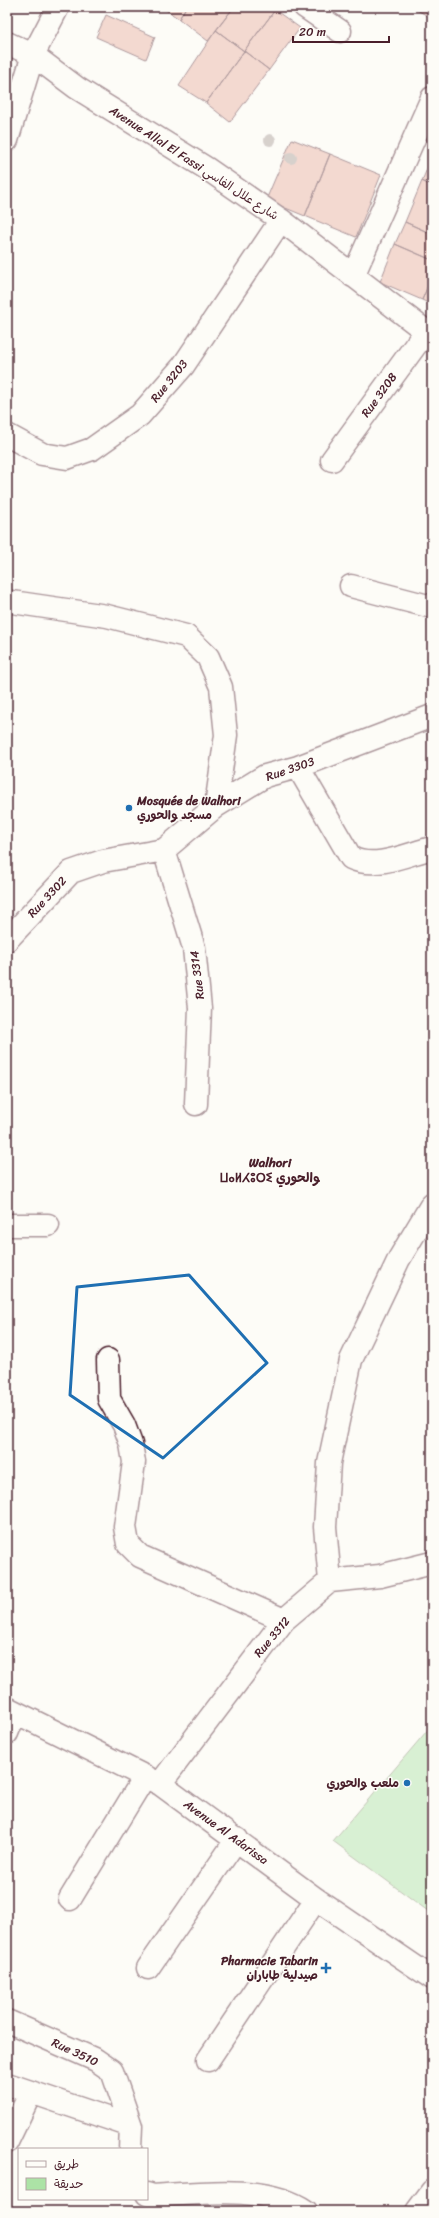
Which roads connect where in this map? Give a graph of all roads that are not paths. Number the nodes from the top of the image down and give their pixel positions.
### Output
1 (58, 7) edge
2 (304, 7) edge
3 (340, 30) dead end
4 (7, 43) edge
5 (33, 55) junction
6 (432, 98) edge
7 (7, 140) edge
8 (281, 220) junction
9 (353, 276) junction
10 (429, 334) edge
11 (7, 435) edge
12 (332, 460) dead end
13 (351, 586) dead end
14 (12, 602) dead end
15 (432, 607) edge
16 (432, 716) edge
17 (298, 767) junction
18 (216, 806) junction
19 (432, 848) edge
20 (164, 850) junction
21 (7, 940) edge
22 (196, 1104) dead end
23 (432, 1204) edge
24 (7, 1225) edge
25 (48, 1225) dead end
26 (108, 1360) dead end
27 (432, 1563) edge
28 (330, 1581) junction
29 (284, 1620) junction
30 (11, 1710) edge
31 (7, 1733) edge
32 (152, 1780) junction
33 (237, 1839) junction
34 (316, 1899) junction
35 (70, 1900) dead end
36 (148, 1968) dead end
37 (432, 1978) edge
38 (7, 2021) edge
39 (208, 2060) dead end
40 (7, 2084) edge
41 (31, 2092) junction
42 (131, 2126) junction
43 (7, 2142) edge
44 (130, 2148) edge
45 (432, 2191) edge
46 (148, 2194) edge
47 (306, 2211) edge
48 (417, 2211) edge

1 - 5 street
2 - 3 street
4 - 5 street, Avenue Allal El Fassi شارع علال الفاسي
5 - 7 street
5 - 8 street, Avenue Allal El Fassi شارع علال الفاسي
6 - 9 street
8 - 9 street, Avenue Allal El Fassi شارع علال الفاسي
8 - 11 street, Rue 3203
9 - 10 street, Avenue Allal El Fassi شارع علال الفاسي
10 - 12 street, Rue 3208
13 - 15 street
14 - 18 street
16 - 17 street, Rue 3303
17 - 18 street, Rue 3303
17 - 19 street
18 - 20 street, Rue 3303
20 - 21 street, Rue 3302
20 - 22 street, Rue 3314
23 - 28 street
24 - 25 street
26 - 29 street
27 - 28 street
28 - 29 street, Rue 3312
29 - 32 street, Rue 3312
30 - 31 street
30 - 32 street, Avenue Al Adarissa
32 - 33 street, Avenue Al Adarissa
32 - 35 street, Rue 3312
33 - 34 street, Avenue Al Adarissa
33 - 36 street
34 - 37 street, Avenue Al Adarissa
34 - 39 street
38 - 42 street, Rue 3510
40 - 41 street
41 - 42 street
41 - 43 street
42 - 44 street, Rue 3510
45 - 48 street
46 - 47 street

